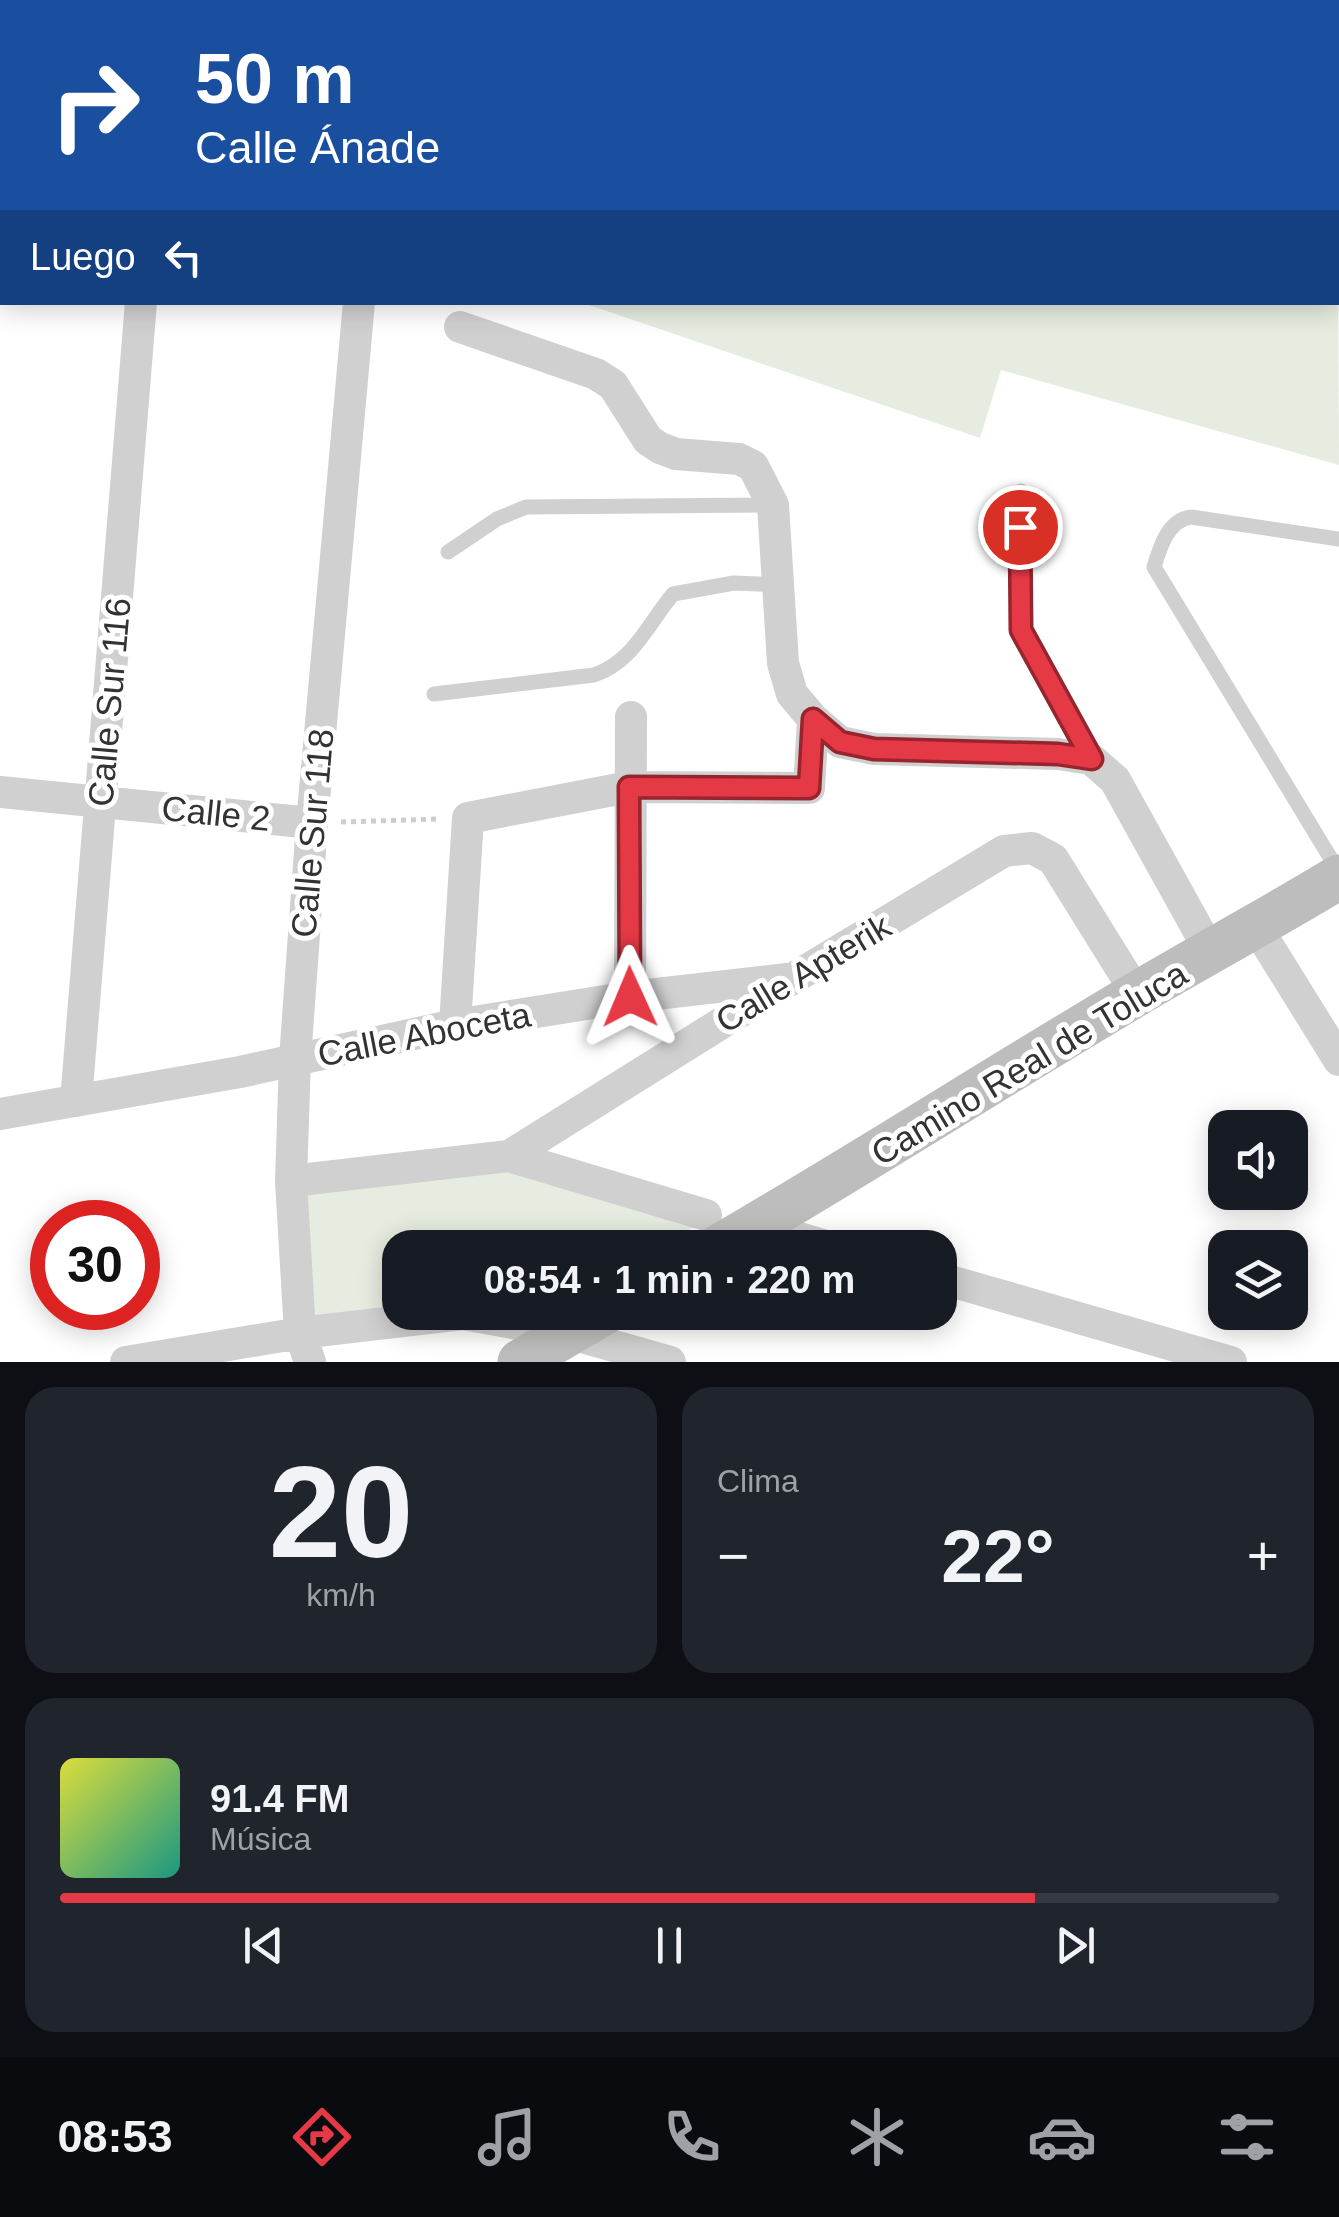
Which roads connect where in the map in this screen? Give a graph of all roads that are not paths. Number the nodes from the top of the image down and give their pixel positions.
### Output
1 (141, 305) edge
2 (360, 305) edge
3 (460, 327) dead end
4 (1021, 490) dead end
5 (773, 504) junction
6 (1339, 540) edge
7 (448, 552) dead end
8 (778, 585) junction
9 (434, 694) dead end
10 (631, 717) dead end
11 (813, 719) junction
12 (1092, 759) junction
13 (629, 787) junction
14 (0, 792) edge
15 (101, 801) junction
16 (324, 823) junction
17 (1339, 874) edge
18 (1257, 928) junction
19 (1211, 953) junction
20 (792, 979) junction
21 (1137, 994) junction
22 (630, 997) junction
23 (455, 1025) junction
24 (295, 1060) junction
25 (1339, 1060) edge
26 (76, 1101) junction
27 (0, 1114) edge
28 (509, 1156) junction
29 (291, 1181) junction
30 (726, 1229) edge
31 (957, 1283) edge
32 (386, 1330) edge
33 (575, 1330) edge
34 (602, 1330) edge
35 (304, 1347) edge
36 (126, 1362) edge
37 (520, 1362) edge
38 (670, 1362) edge
39 (1231, 1362) edge

1 - 15 street, Calle Sur 116
2 - 16 street, Calle Sur 118
3 - 5 street
4 - 12 lane
5 - 7 lane
5 - 8 street
6 - 17 lane
8 - 9 lane
8 - 11 street
10 - 13 street
11 - 12 street
11 - 13 street
12 - 19 street
13 - 22 street
13 - 23 street
14 - 15 street, Calle 2
15 - 16 street, Calle 2
15 - 26 street, Calle Sur 116
16 - 24 street, Calle Sur 118
17 - 18 main road, Camino Real de Toluca
18 - 19 main road, Camino Real de Toluca
18 - 25 street
19 - 21 main road, Camino Real de Toluca
20 - 21 street, Calle Apterik
20 - 22 street, Calle Aboceta
20 - 28 street, Calle Apterik
21 - 30 main road, Camino Real de Toluca
22 - 23 street, Calle Aboceta
23 - 24 street, Calle Aboceta
24 - 26 street, Calle Aboceta
24 - 29 street, Calle Sur 118
26 - 27 street, Calle Aboceta
28 - 29 street, Calle Apterik
28 - 30 street
29 - 35 street, Calle Sur 118
31 - 39 street
32 - 35 street
33 - 37 main road
34 - 38 street
35 - 36 street

